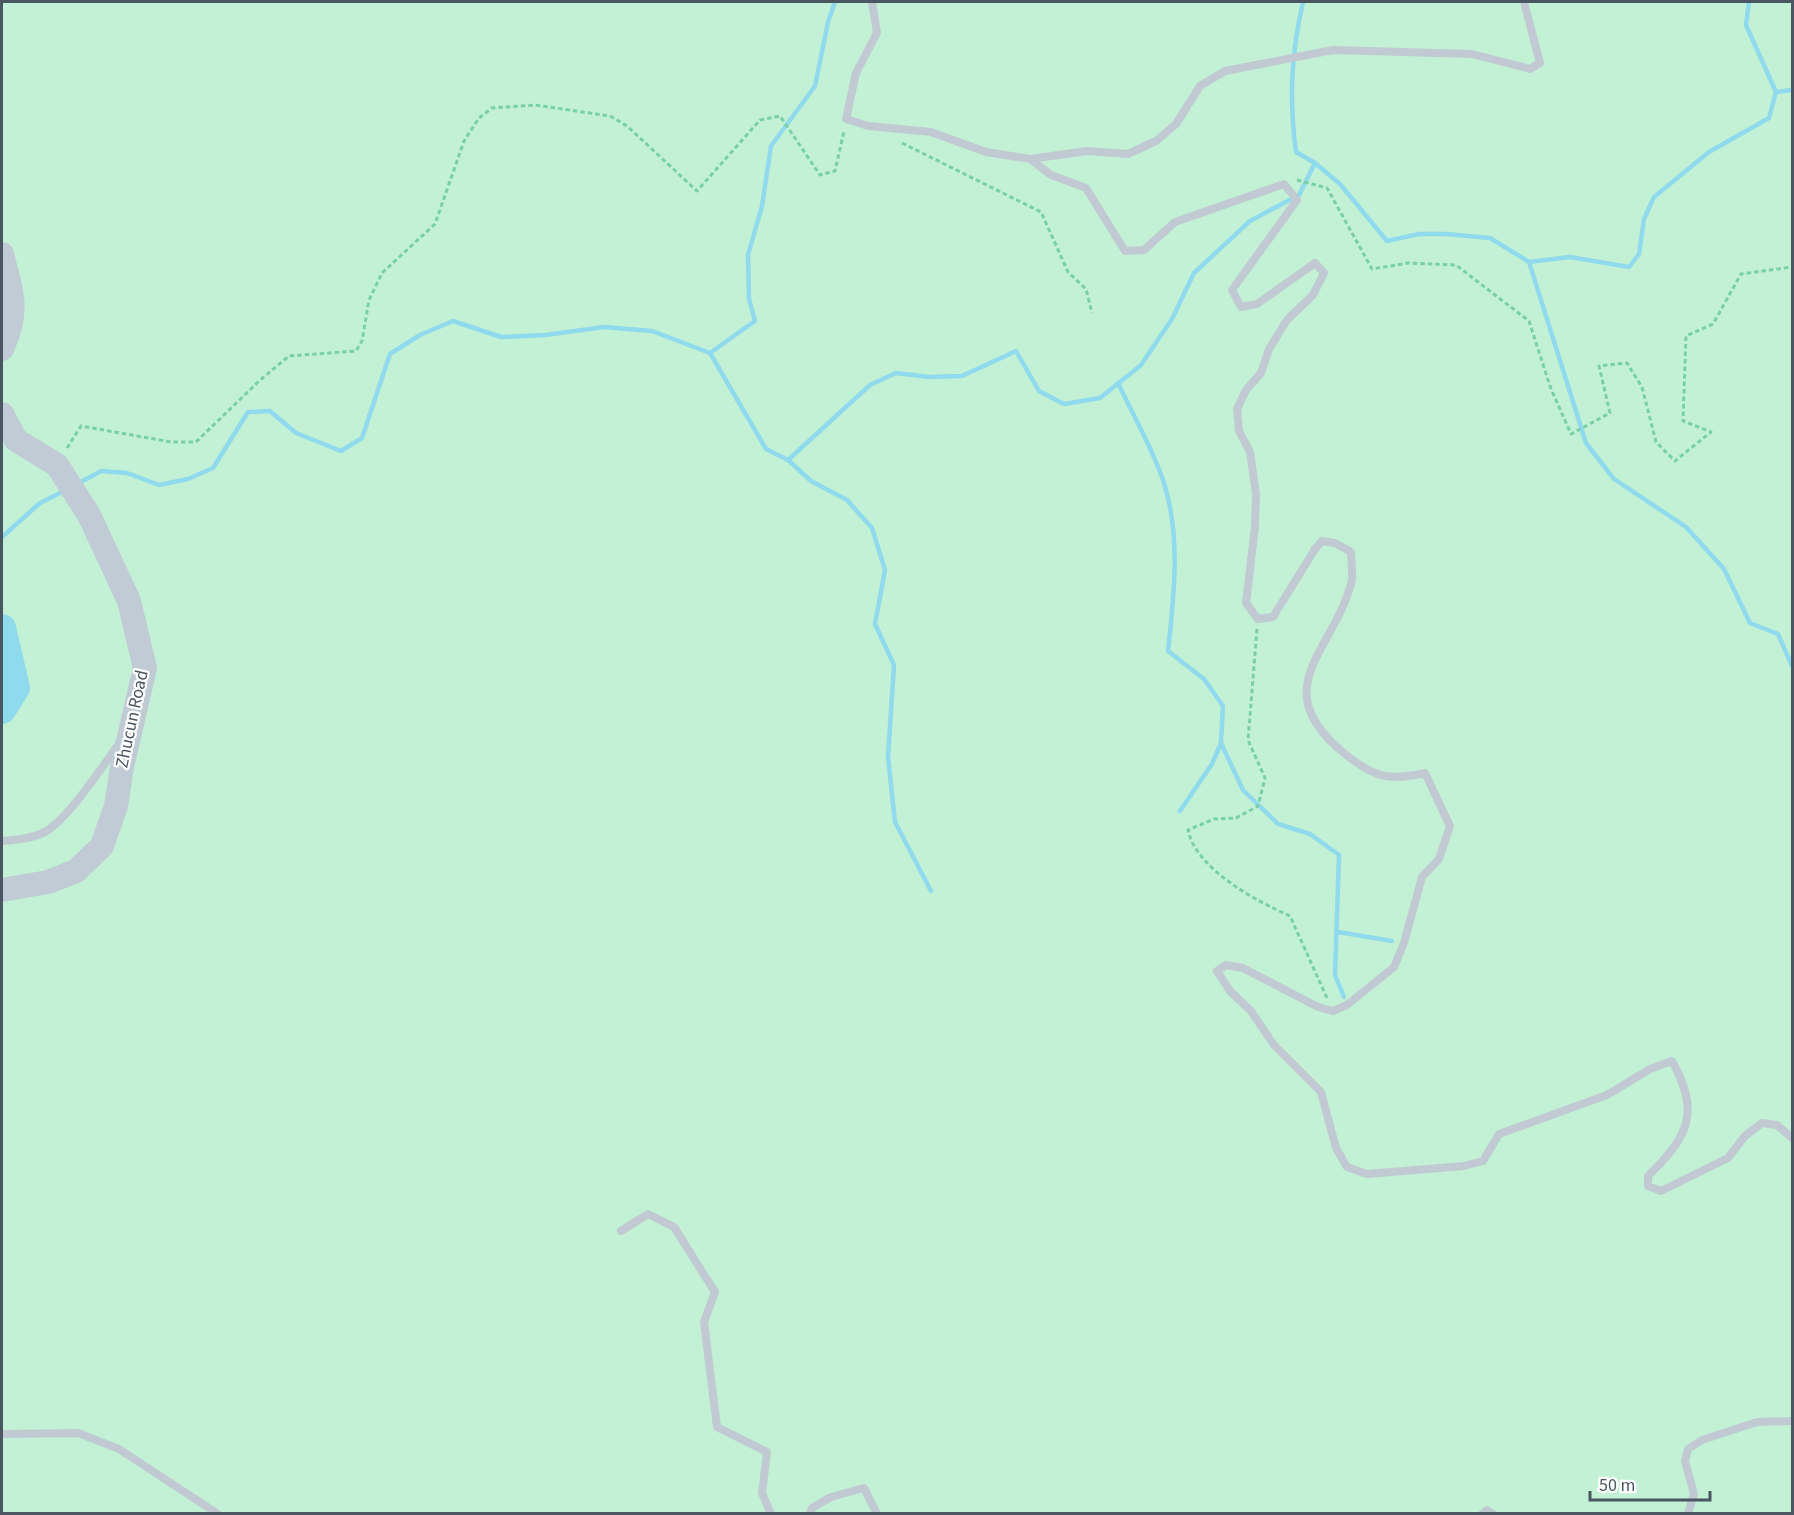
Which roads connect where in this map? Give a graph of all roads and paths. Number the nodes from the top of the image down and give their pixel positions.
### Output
1 (872, 2) edge
2 (1524, 2) edge
3 (846, 119) junction
4 (898, 141) dead end
5 (1030, 159) junction
6 (1284, 184) junction
7 (2, 254) edge
8 (1792, 267) edge
9 (1092, 313) dead end
10 (2, 349) edge
11 (2, 414) edge
12 (57, 465) junction
13 (1258, 619) junction
14 (134, 724) junction
15 (2, 841) edge
16 (2, 890) edge
17 (1333, 1011) junction
18 (1792, 1138) edge
19 (621, 1231) dead end
20 (1792, 1423) edge
21 (2, 1434) edge
22 (218, 1514) edge
23 (771, 1514) edge
24 (810, 1514) edge
25 (877, 1514) edge
26 (1482, 1514) edge
27 (1493, 1514) edge
28 (1688, 1514) edge

1 - 3 lane
2 - 5 lane
3 - 5 lane
3 - 12 path
4 - 9 path
5 - 6 lane
6 - 8 path
6 - 13 lane
7 - 10 street
11 - 12 street, Zhucun Road
12 - 14 street, Zhucun Road
13 - 17 path
13 - 17 lane
14 - 15 lane
14 - 16 street, Zhucun Road
17 - 18 lane
19 - 23 lane
20 - 28 lane
21 - 22 lane
24 - 25 lane
26 - 27 lane

